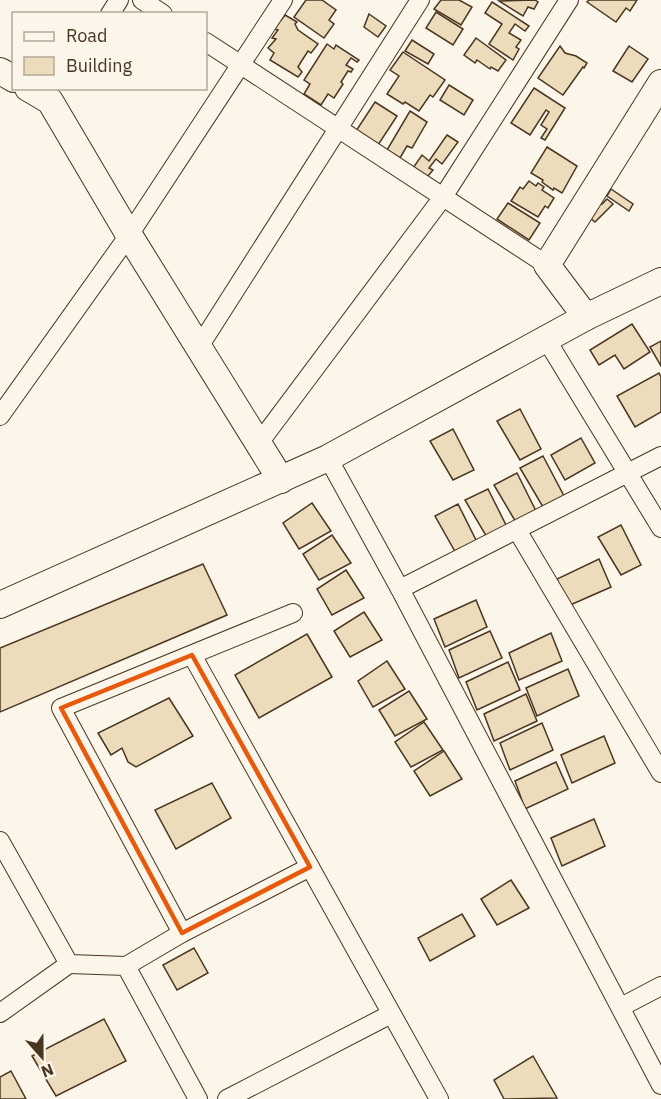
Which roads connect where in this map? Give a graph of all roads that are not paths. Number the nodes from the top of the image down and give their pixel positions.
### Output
1 (142, 0) edge
2 (283, 0) edge
3 (420, 0) edge
4 (569, 0) edge
5 (160, 12) edge
6 (207, 43) edge
7 (241, 65) junction
8 (661, 83) edge
9 (46, 93) edge
10 (337, 128) junction
11 (443, 197) junction
12 (129, 235) junction
13 (548, 265) junction
14 (661, 281) edge
15 (586, 318) junction
16 (546, 339) junction
17 (199, 347) junction
18 (0, 416) edge
19 (258, 443) junction
20 (661, 456) edge
21 (328, 458) junction
22 (628, 472) junction
23 (281, 480) junction
24 (661, 528) edge
25 (517, 530) junction
26 (400, 589) junction
27 (0, 605) edge
28 (293, 613) dead end
29 (192, 655) junction
30 (661, 773) edge
31 (0, 841) edge
32 (310, 867) junction
33 (182, 933) junction
34 (69, 964) junction
35 (126, 966) junction
36 (661, 986) edge
37 (621, 1007) junction
38 (0, 1013) edge
39 (391, 1014) junction
40 (661, 1084) edge
41 (198, 1099) edge
42 (227, 1099) edge
43 (439, 1099) edge

1 - 5 street
2 - 7 street
3 - 10 street
4 - 11 street
6 - 7 street
7 - 10 street
7 - 12 street
8 - 13 street
9 - 12 street
10 - 11 street
10 - 17 street
11 - 13 street
11 - 19 street
12 - 17 street
12 - 18 street
13 - 15 street
14 - 15 street
15 - 16 street
16 - 21 street
16 - 22 street
17 - 19 street
19 - 23 street
20 - 22 street
21 - 23 street
21 - 26 street
22 - 24 street
22 - 25 street
23 - 27 street
25 - 26 street
25 - 30 street
26 - 37 street
28 - 29 street
29 - 32 street
29 - 33 street
31 - 34 street
32 - 33 street
32 - 39 street
33 - 35 street
34 - 35 street
34 - 38 street
35 - 41 street
36 - 37 street
37 - 40 street
39 - 42 street
39 - 43 street

